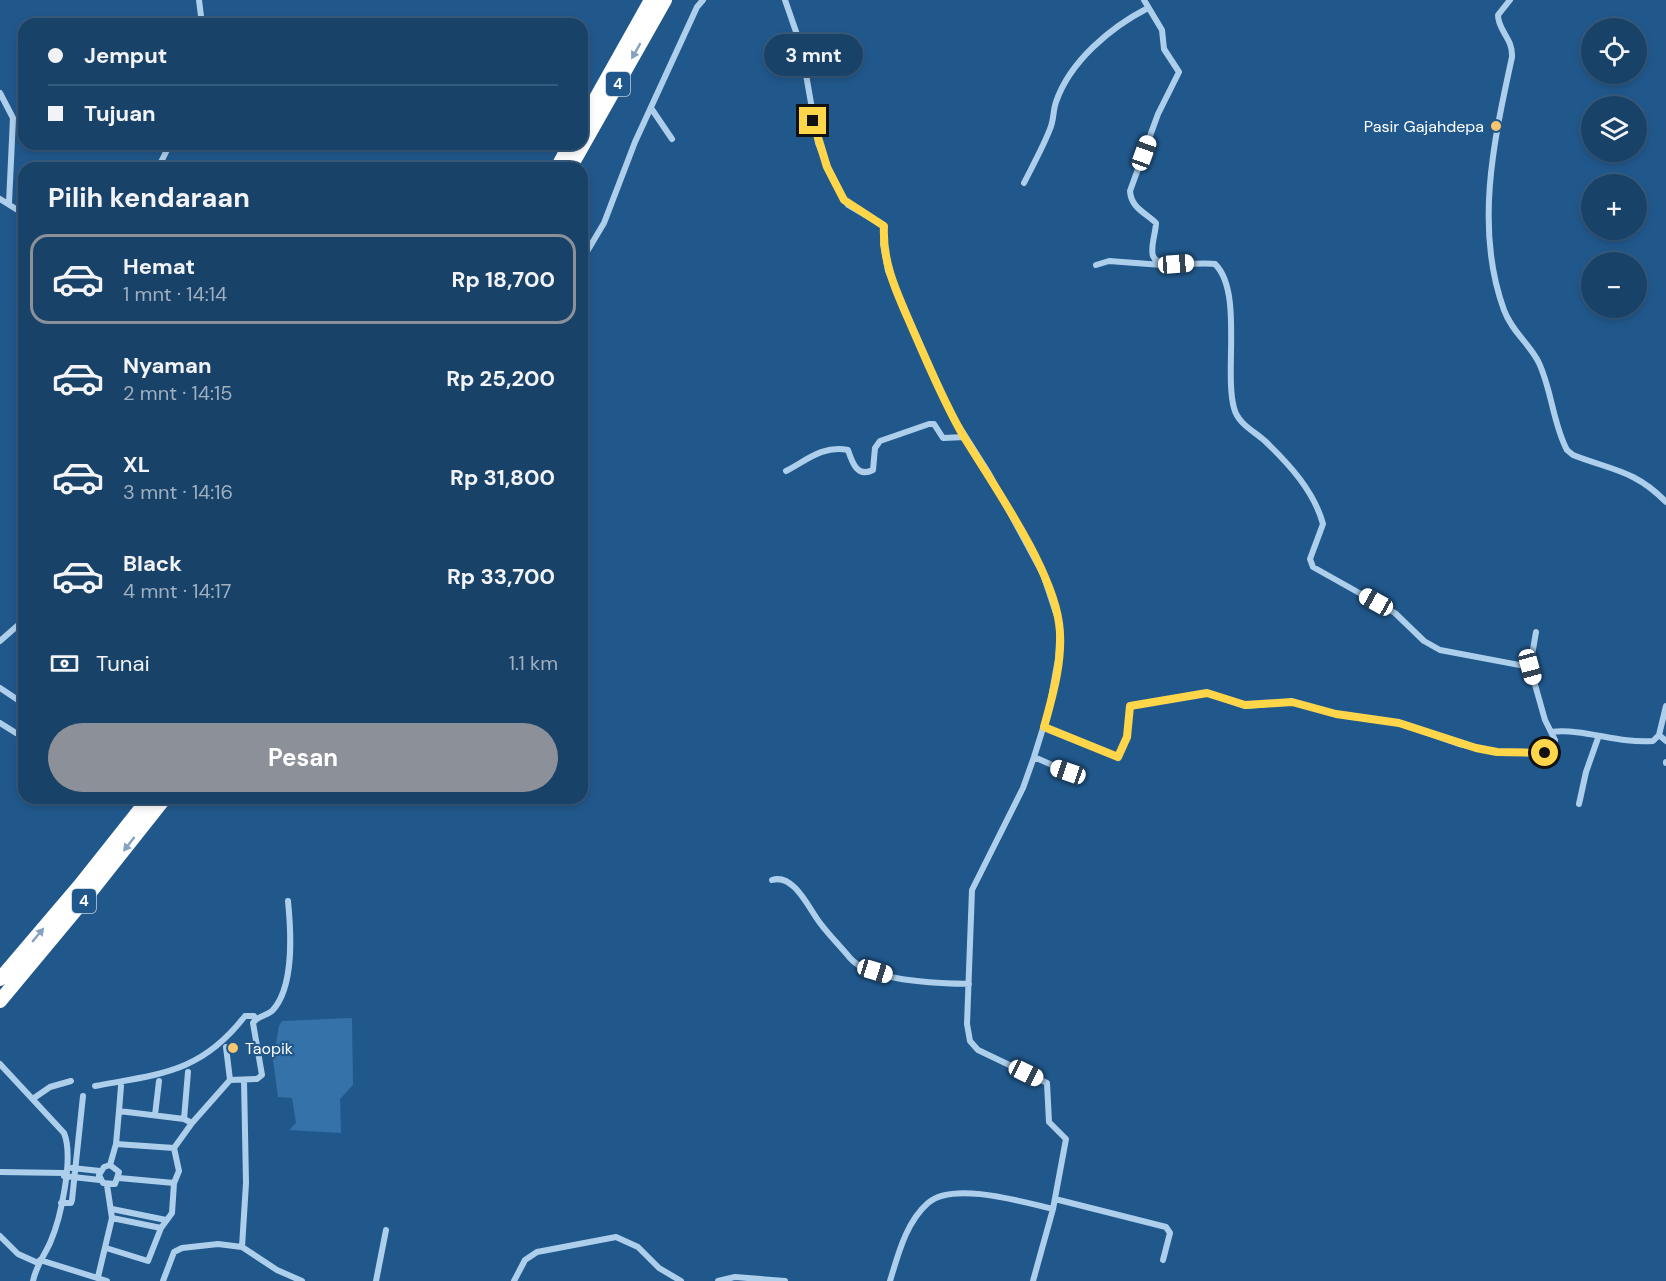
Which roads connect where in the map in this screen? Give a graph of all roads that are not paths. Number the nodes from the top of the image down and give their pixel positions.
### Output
1 (199, 0) edge
2 (651, 0) edge
3 (665, 0) edge
4 (703, 0) edge
5 (786, 0) edge
6 (1144, 0) edge
7 (1510, 0) edge
8 (1148, 8) junction
9 (201, 18) edge
10 (0, 93) edge
11 (651, 108) junction
12 (588, 112) edge
13 (588, 136) edge
14 (672, 139) dead end
15 (1024, 183) dead end
16 (0, 199) edge
17 (9, 203) junction
18 (18, 210) edge
19 (588, 250) edge
20 (1096, 265) dead end
21 (1163, 265) junction
22 (964, 437) junction
23 (786, 471) dead end
24 (1666, 502) edge
25 (18, 625) edge
26 (1536, 632) dead end
27 (0, 641) edge
28 (1530, 667) junction
29 (0, 688) edge
30 (18, 700) edge
31 (1666, 706) edge
32 (0, 723) edge
33 (1044, 727) junction
34 (1551, 732) junction
35 (16, 733) dead end
36 (1661, 734) edge
37 (1598, 738) junction
38 (1666, 741) edge
39 (1034, 757) junction
40 (1068, 772) dead end
41 (144, 804) edge
42 (160, 804) edge
43 (1579, 804) dead end
44 (772, 880) dead end
45 (288, 900) dead end
46 (0, 979) edge
47 (969, 984) junction
48 (0, 1000) edge
49 (255, 1020) junction
50 (226, 1047) dead end
51 (0, 1064) edge
52 (188, 1072) dead end
53 (230, 1080) junction
54 (244, 1080) junction
55 (71, 1081) dead end
56 (159, 1081) dead end
57 (94, 1086) dead end
58 (121, 1086) dead end
59 (83, 1096) dead end
60 (34, 1098) junction
61 (119, 1111) junction
62 (155, 1115) junction
63 (184, 1119) junction
64 (192, 1123) junction
65 (116, 1144) junction
66 (174, 1148) junction
67 (110, 1165) junction
68 (75, 1168) junction
69 (100, 1171) junction
70 (0, 1172) edge
71 (65, 1172) junction
72 (75, 1176) junction
73 (119, 1178) junction
74 (100, 1179) junction
75 (174, 1183) junction
76 (108, 1185) junction
77 (1055, 1199) junction
78 (61, 1203) junction
79 (112, 1209) junction
80 (1053, 1209) junction
81 (112, 1218) junction
82 (166, 1220) junction
83 (161, 1228) junction
84 (386, 1230) dead end
85 (0, 1236) edge
86 (242, 1247) junction
87 (106, 1248) junction
88 (1163, 1260) dead end
89 (39, 1261) junction
90 (98, 1277) junction
91 (33, 1281) edge
92 (107, 1281) edge
93 (163, 1281) edge
94 (302, 1281) edge
95 (376, 1281) edge
96 (514, 1281) edge
97 (681, 1281) edge
98 (718, 1281) edge
99 (785, 1281) edge
100 (891, 1281) edge
101 (1033, 1281) edge

1 - 9 street
2 - 12 highway, 4
3 -> 13 highway, 4
4 - 11 street
5 - 22 street
6 - 8 street
7 - 24 street
8 - 15 street
8 - 21 street
10 - 17 street
11 - 14 street
11 - 19 street
16 - 17 street
17 - 18 street
20 - 21 street
21 - 28 street
22 - 23 street
22 - 33 street
25 - 27 street
26 - 28 street
28 - 34 street
29 - 30 street
31 - 36 street
32 - 35 street
33 - 34 street
33 - 39 street
34 - 37 street
36 - 37 street
36 - 38 street
37 - 43 street
39 - 40 street
39 - 47 street
46 -> 41 highway, 4
42 -> 48 highway, 4
44 - 47 street
45 - 49 street
47 - 77 street
49 - 54 street
49 - 57 street
50 - 53 street
51 - 60 street
52 - 63 street
53 - 54 street
53 - 64 street
54 - 86 street
55 - 60 street
56 - 62 street
58 - 61 street
59 - 68 street
60 - 71 street
61 - 62 street
61 - 65 street
62 - 63 street
63 - 64 street
64 - 66 street
65 - 66 street
65 - 67 street
66 - 75 street
67 - 69 street
67 - 73 street
68 - 69 street
68 - 71 street
68 - 72 street
69 - 74 street
70 - 71 street
71 - 72 street
71 - 78 street
72 - 74 street
72 - 78 street
73 - 75 street
73 - 76 street
74 - 76 street
75 - 82 street
76 - 79 street
77 - 80 street
77 - 88 street
78 - 89 street
79 - 81 street
79 - 82 street
80 - 100 street
80 - 101 street
81 - 83 street
81 - 87 street
82 - 83 street
83 - 87 street
84 - 95 street
85 - 89 street
86 - 93 street
86 - 94 street
87 - 90 street
89 - 90 street
89 - 91 street
90 - 92 street
96 - 97 street
98 - 99 street

